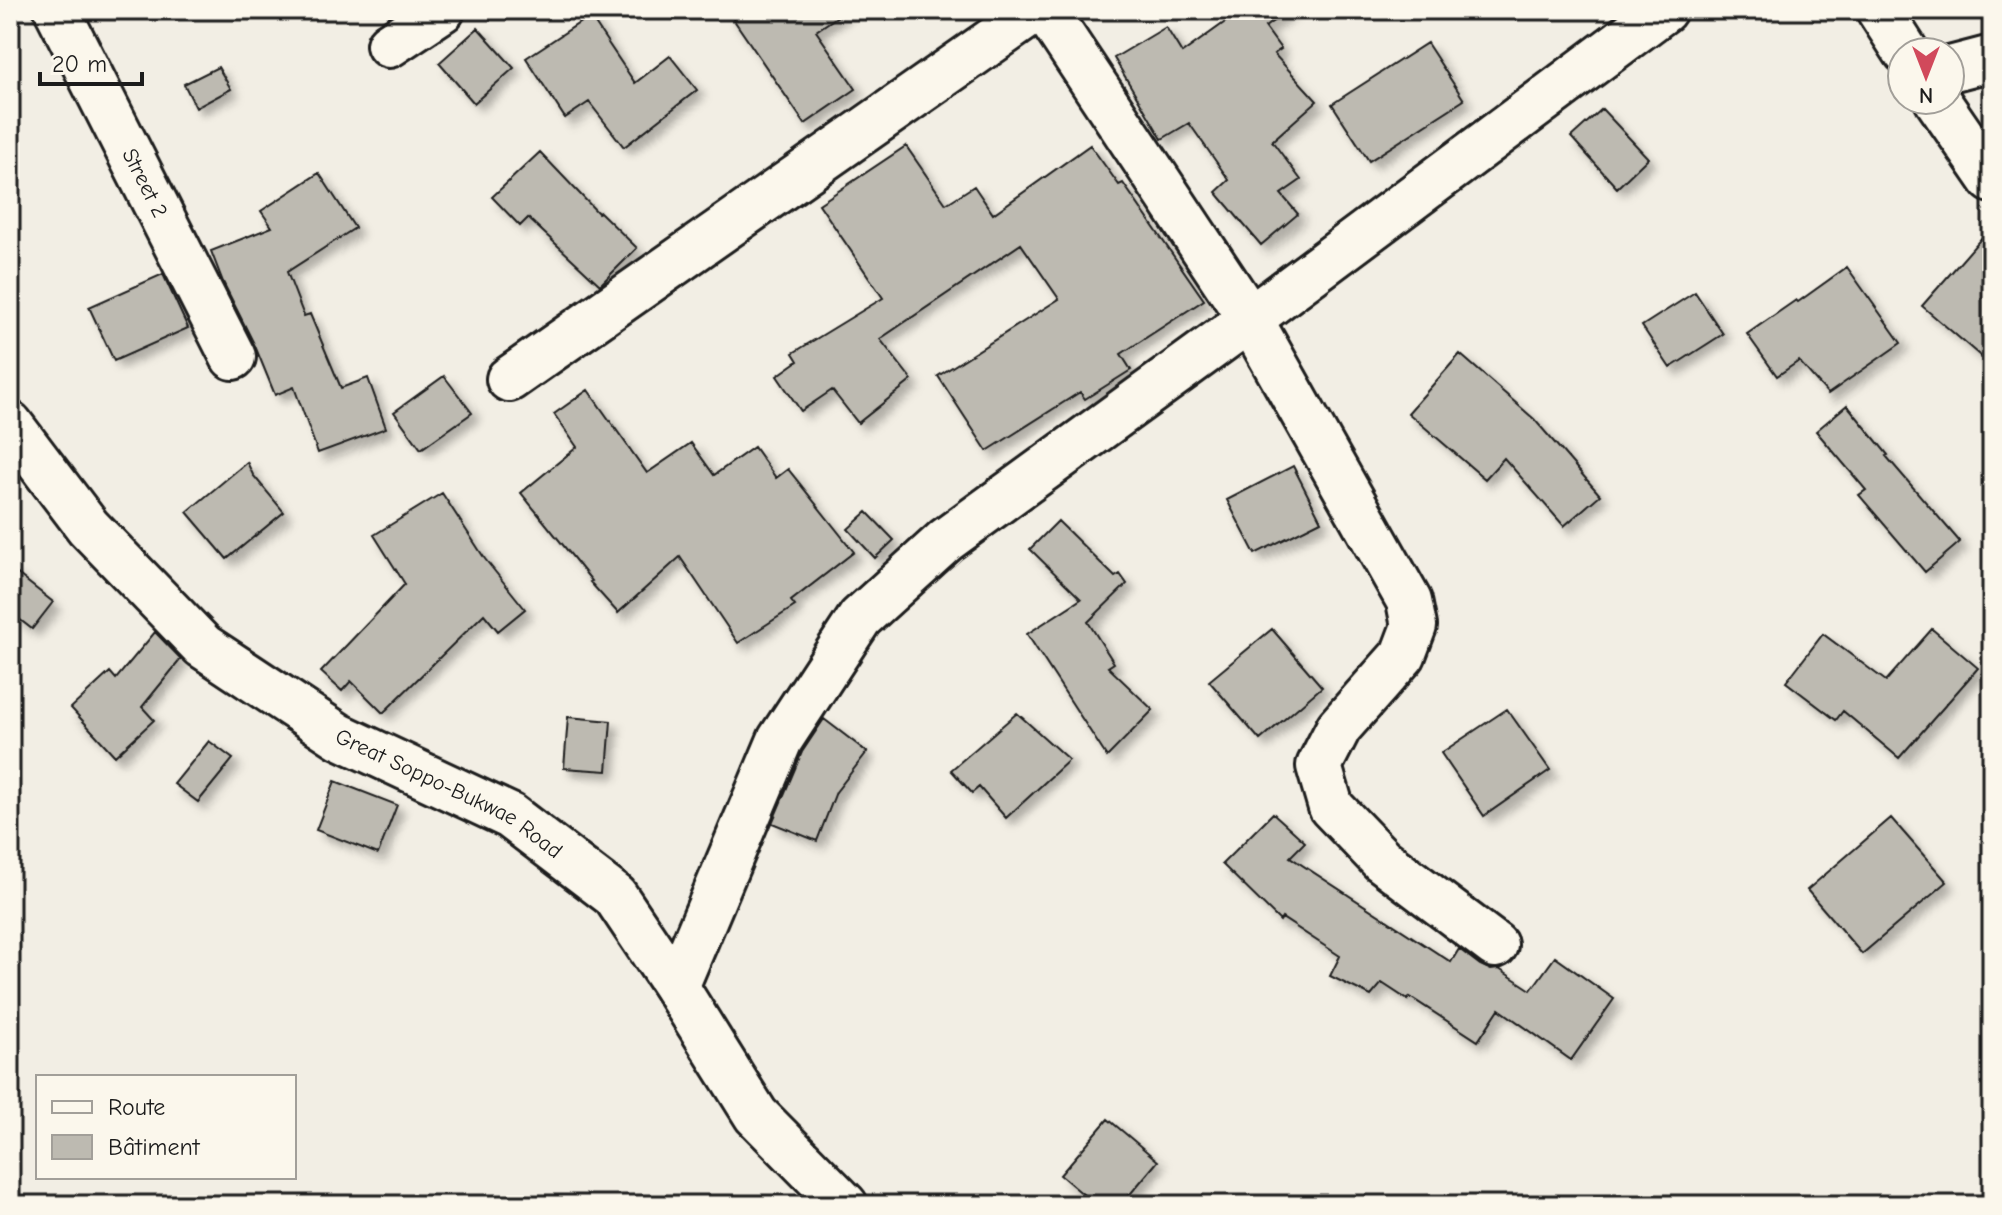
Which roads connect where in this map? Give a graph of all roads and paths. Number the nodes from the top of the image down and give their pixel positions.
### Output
1 (57, 10) edge
2 (442, 10) edge
3 (1036, 10) edge
4 (1045, 10) edge
5 (1664, 10) edge
6 (1879, 10) edge
7 (1896, 36) edge
8 (389, 45) dead end
9 (1992, 58) edge
10 (1966, 65) edge
11 (1948, 116) edge
12 (1992, 180) edge
13 (1250, 319) junction
14 (233, 357) dead end
15 (509, 379) dead end
16 (10, 424) edge
17 (1495, 945) dead end
18 (676, 987) junction
19 (845, 1205) edge

1 - 14 street, Street 2
2 - 8 street
3 - 15 street
4 - 13 street
5 - 13 street
6 - 7 street
9 - 10 street
11 - 12 street
13 - 17 street
13 - 18 street
16 - 18 street, Great Soppo-Bukwae Road
18 - 19 street, Great Soppo-Bukwae Road

